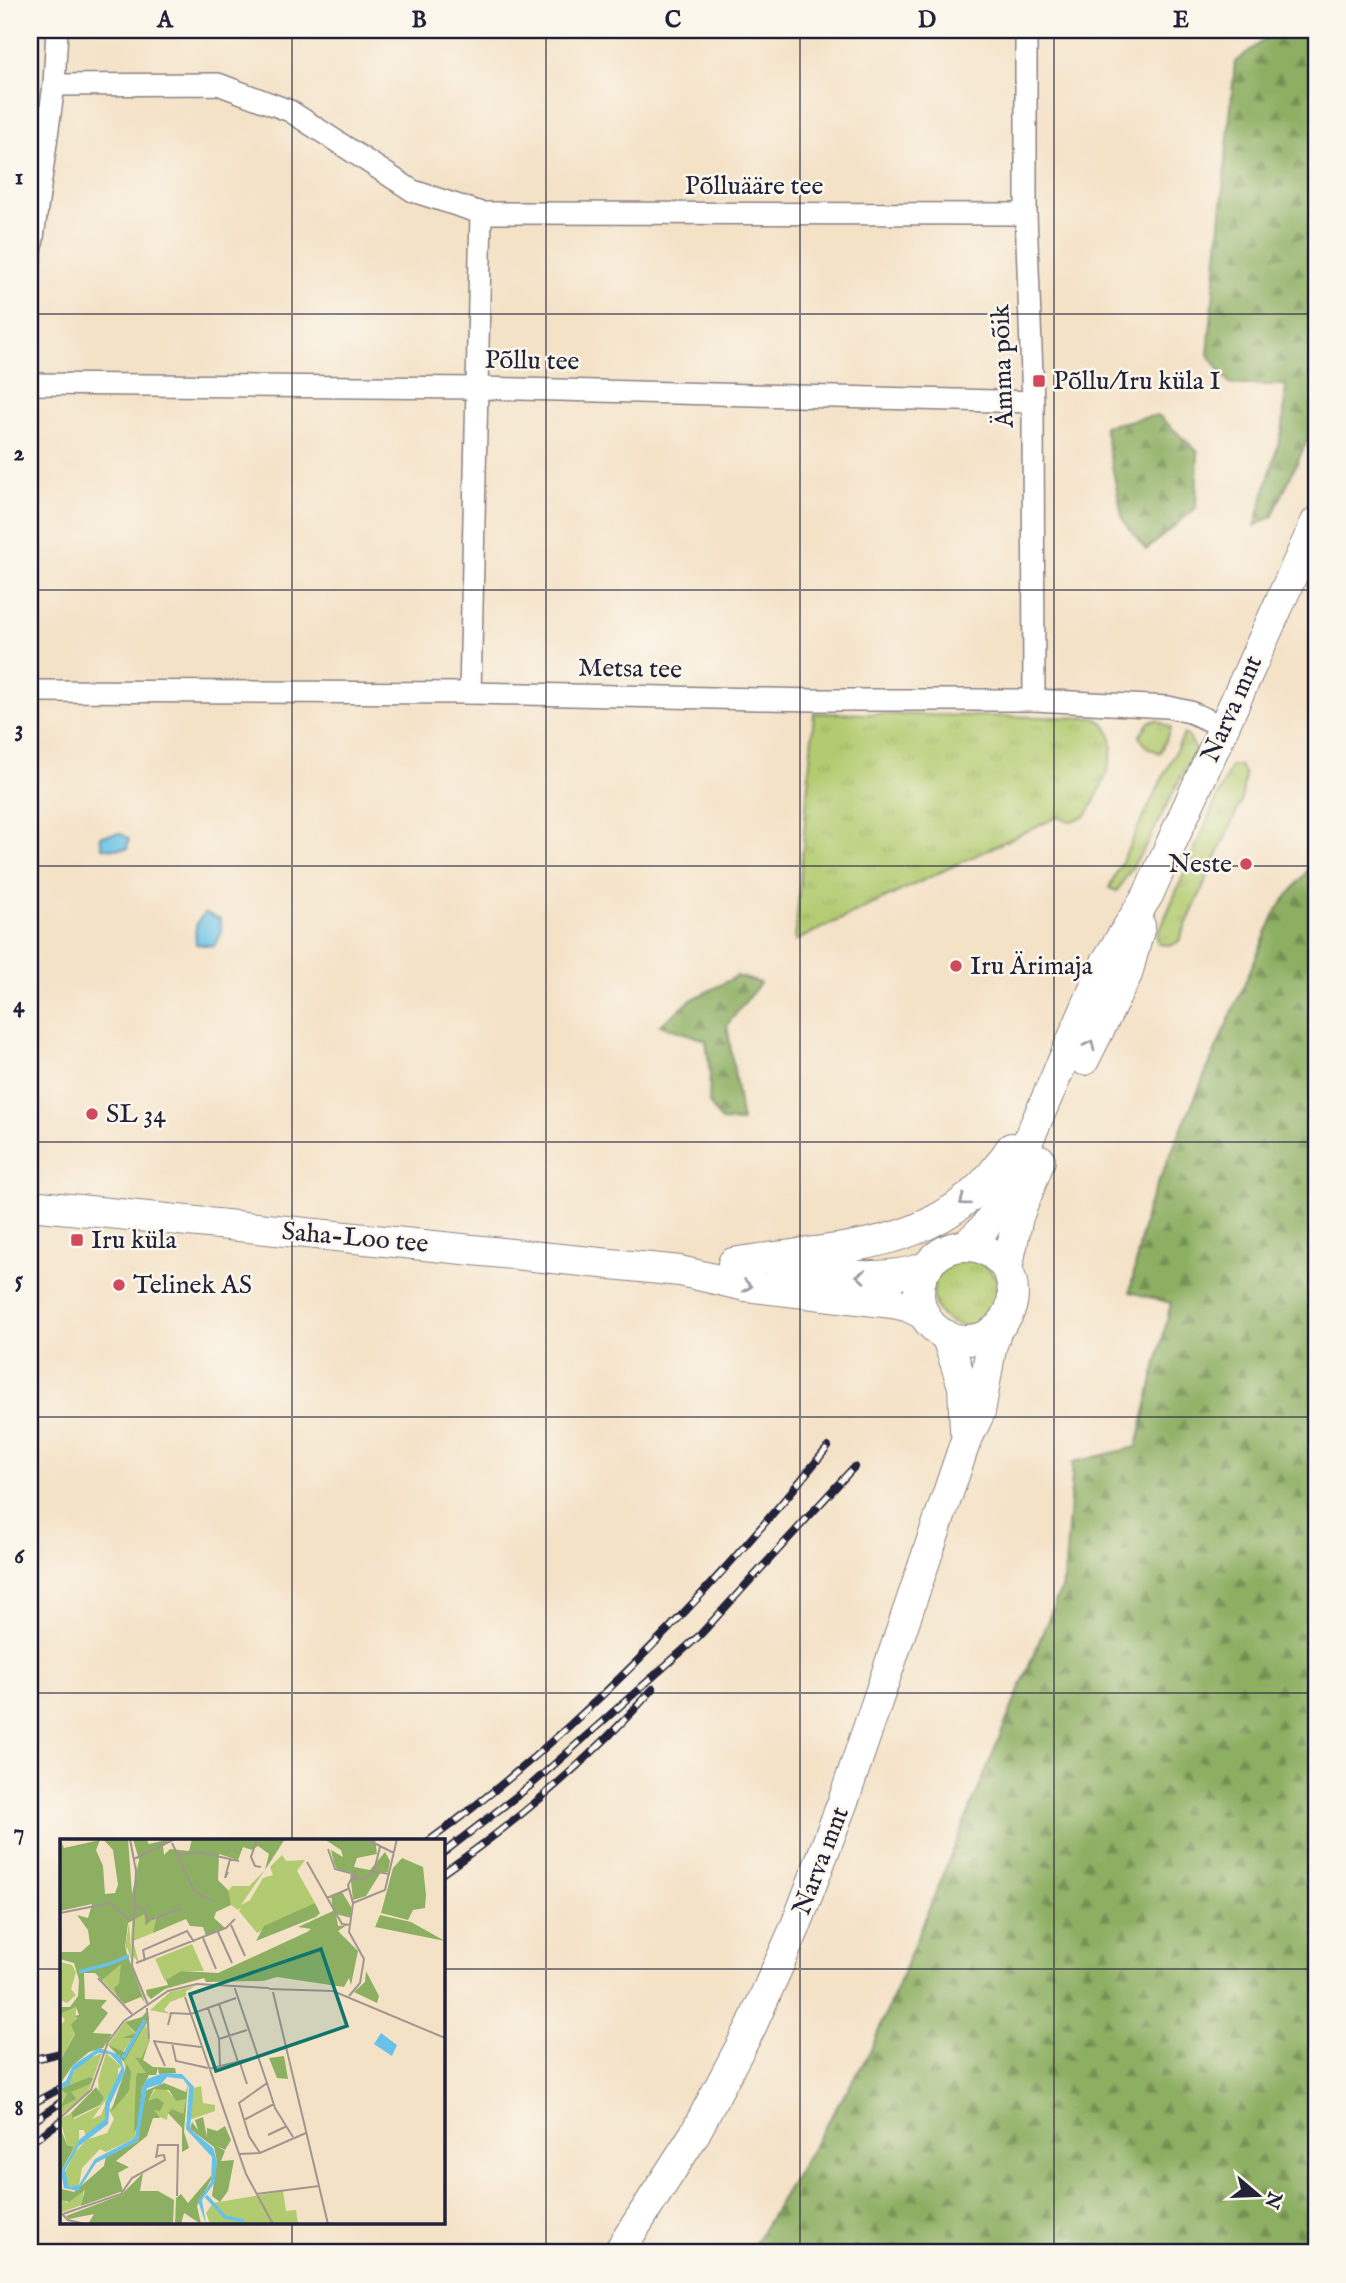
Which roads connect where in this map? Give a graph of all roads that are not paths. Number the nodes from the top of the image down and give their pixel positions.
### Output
1 (57, 30) edge
2 (1026, 30) edge
3 (54, 85) junction
4 (481, 213) junction
5 (1026, 214) junction
6 (30, 260) edge
7 (30, 384) edge
8 (478, 388) junction
9 (1033, 402) junction
10 (1316, 522) edge
11 (30, 691) edge
12 (470, 693) junction
13 (1034, 700) junction
14 (1224, 727) junction
15 (1148, 895) junction
16 (1069, 1044) junction
17 (30, 1205) edge
18 (965, 1246) junction
19 (733, 1263) junction
20 (928, 1267) junction
21 (1007, 1269) junction
22 (680, 1271) junction
23 (936, 1325) junction
24 (997, 1329) junction
25 (965, 1443) junction
26 (618, 2253) edge

1 - 3 street
2 - 5 street, Ämma põik
3 - 4 street, Põlluääre tee
3 - 6 street
4 - 5 street, Põlluääre tee
4 - 8 street
5 - 9 street, Ämma põik
7 - 8 street, Põllu tee
8 - 9 street, Põllu tee
8 - 12 street
9 - 13 street, Ämma põik
10 - 14 main road, Narva mnt
11 - 12 street, Metsa tee
12 - 13 street, Metsa tee
13 - 14 street, Metsa tee
14 - 15 main road, Narva mnt
15 - 16 main road, Narva mnt
21 -> 15 main road, Narva mnt
16 - 18 main road, Narva mnt
16 -> 19 main road
17 - 22 main road, Saha-Loo tee
18 - 20 main road, Narva mnt
18 - 21 main road
20 -> 19 main road, Saha-Loo tee
19 - 22 main road, Saha-Loo tee
20 - 23 main road, Narva mnt
21 - 24 main road, Narva mnt
22 -> 23 main road, Saha-Loo tee
23 - 24 main road
23 - 25 main road, Narva mnt
24 - 25 main road, Narva mnt
25 - 26 main road, Narva mnt

